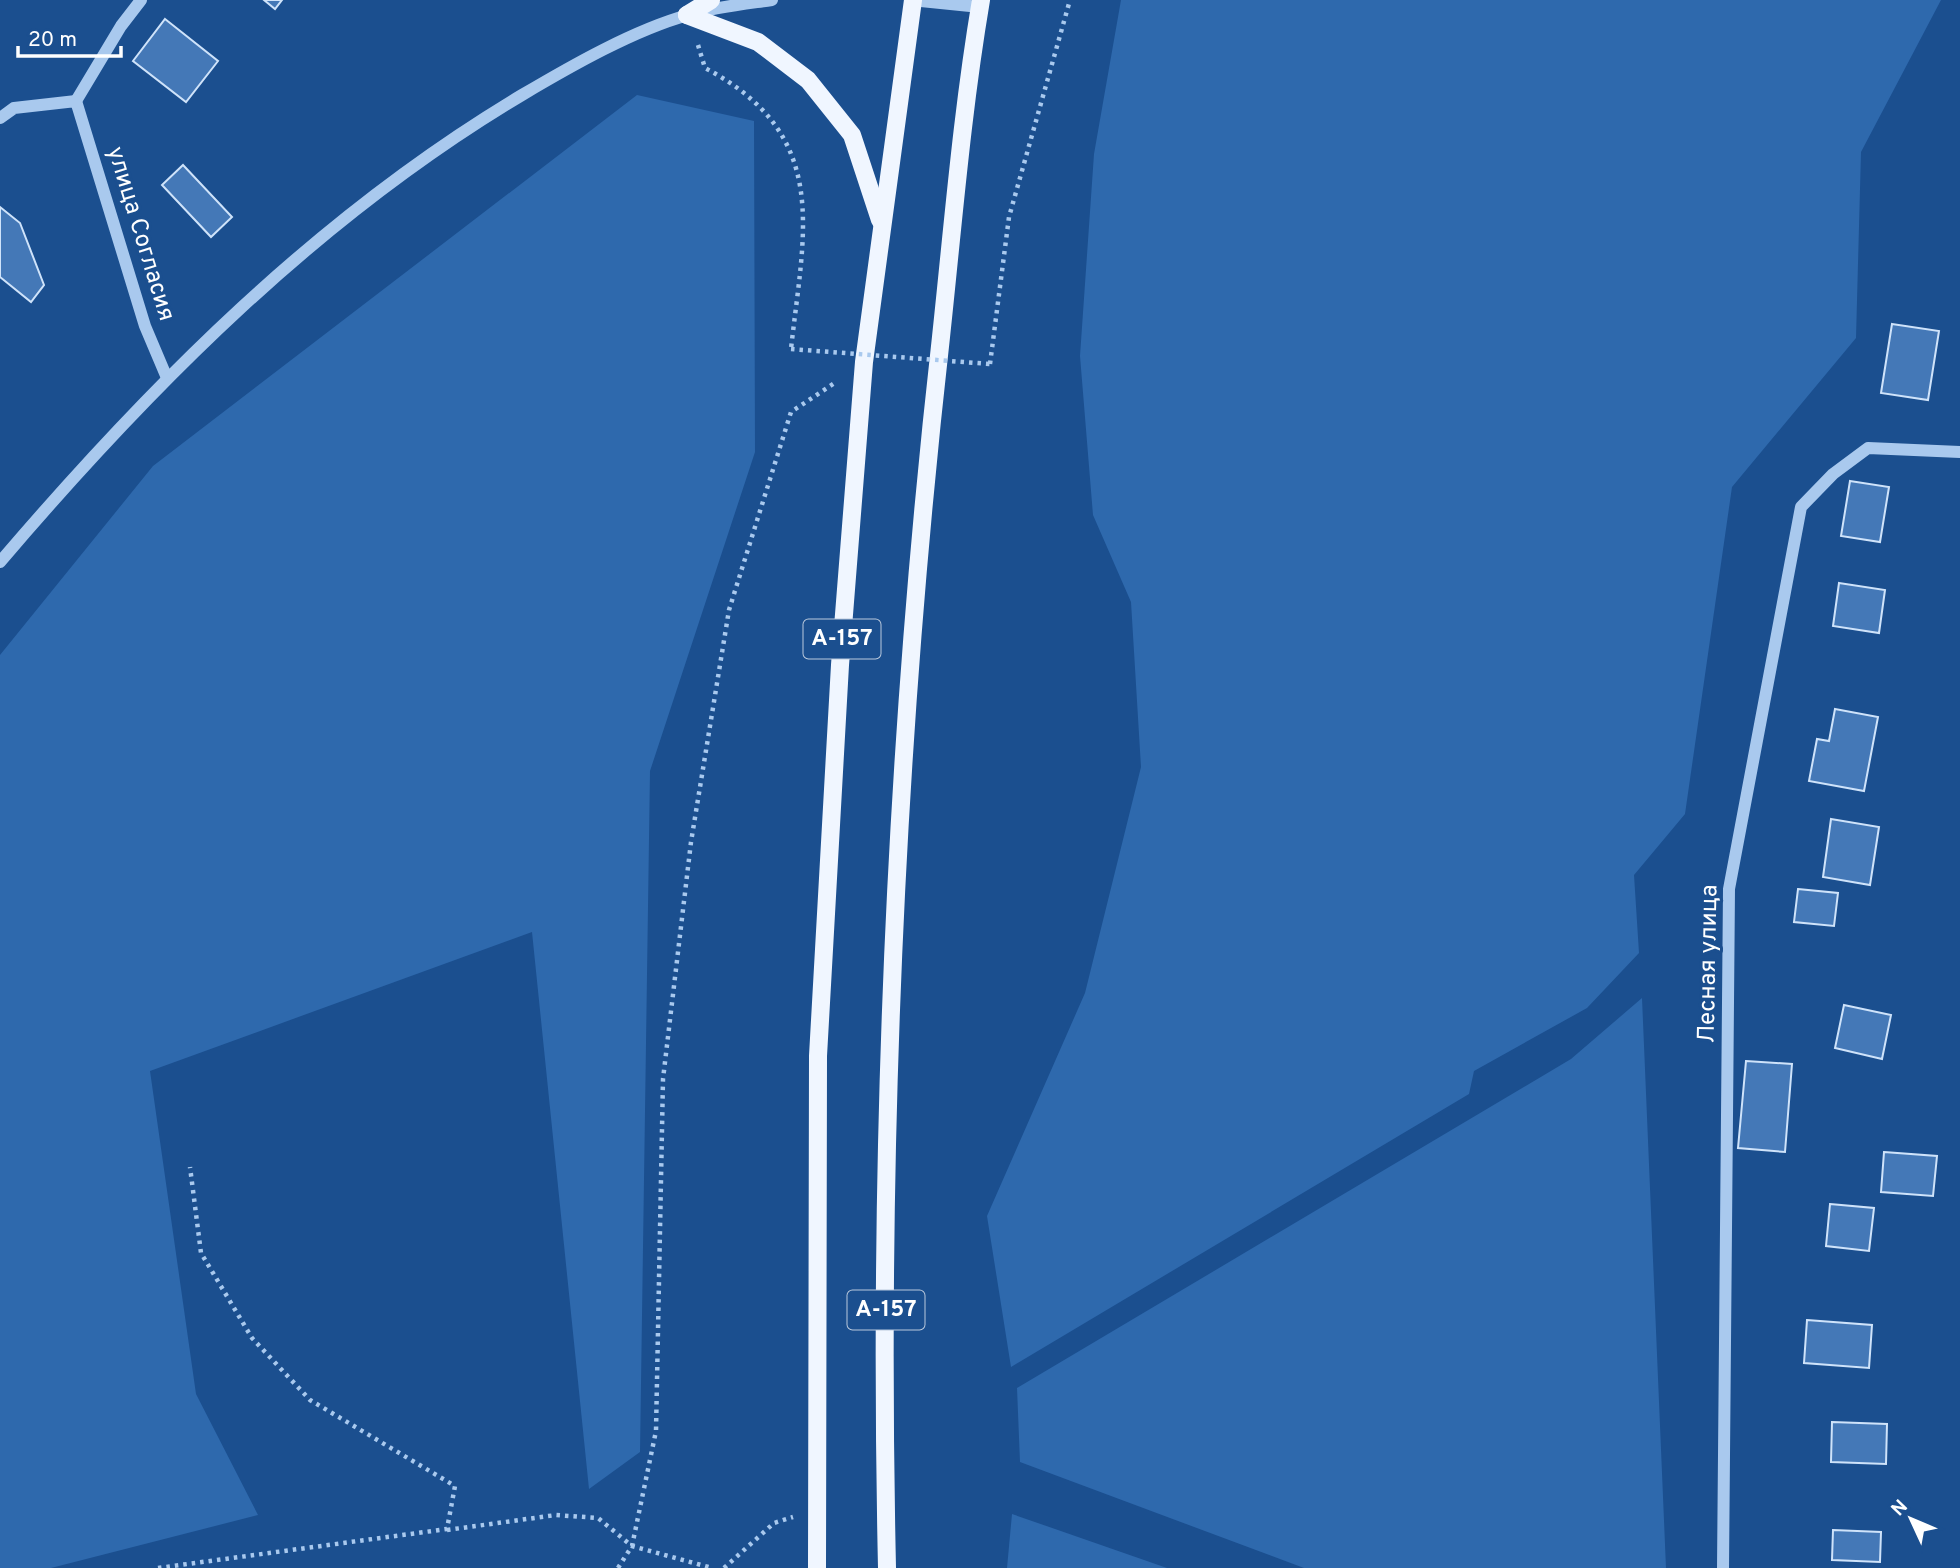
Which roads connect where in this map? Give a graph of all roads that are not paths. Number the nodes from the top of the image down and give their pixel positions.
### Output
1 (141, 0) edge
2 (711, 0) edge
3 (772, 0) edge
4 (912, 0) edge
5 (981, 3) edge
6 (687, 15) junction
7 (76, 101) junction
8 (0, 118) edge
9 (881, 224) junction
10 (167, 378) junction
11 (1960, 452) edge
12 (0, 562) edge
13 (817, 1568) edge
14 (887, 1568) edge
15 (1723, 1568) edge

1 - 7 street
2 - 6 main road
3 - 6 street
4 - 5 street
4 - 9 main road, А-157
5 - 14 main road, А-157
6 - 9 main road
6 - 10 street
7 - 8 street
7 - 10 street, улица Согласия
9 - 13 main road, А-157
10 - 12 street
11 - 15 street, Лесная улица

